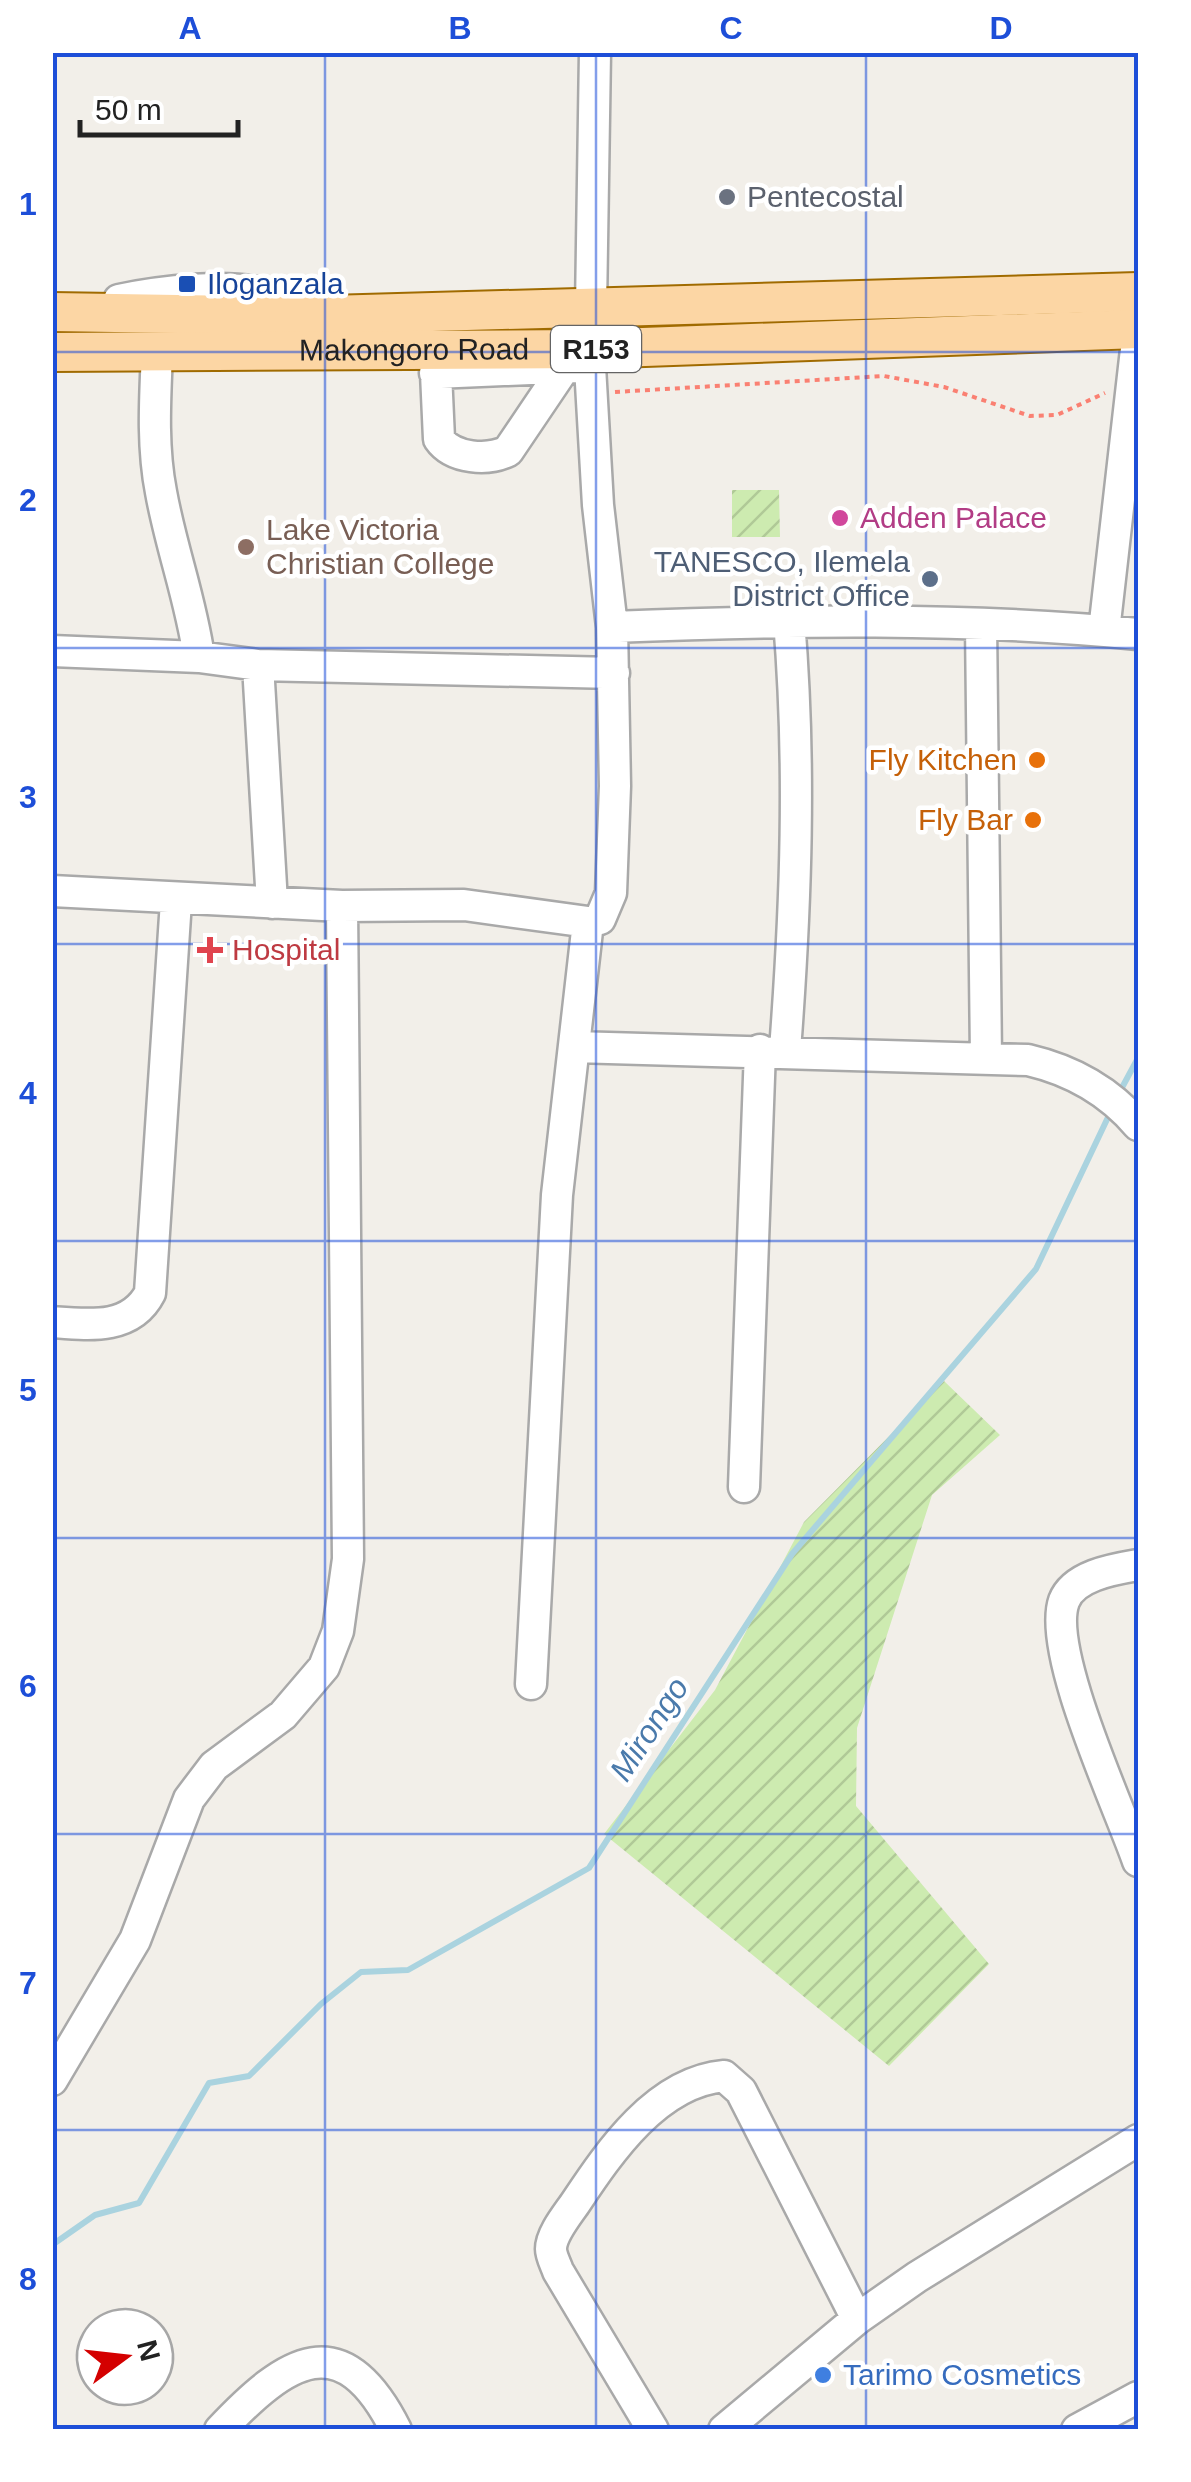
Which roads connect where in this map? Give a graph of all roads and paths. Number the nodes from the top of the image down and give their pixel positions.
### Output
1 (595, 52) edge
2 (1138, 292) edge
3 (591, 308) junction
4 (65, 312) edge
5 (1138, 330) edge
6 (52, 352) edge
7 (157, 353) junction
8 (435, 362) junction
9 (583, 369) junction
10 (1134, 379) junction
11 (789, 620) junction
12 (980, 624) junction
13 (612, 627) junction
14 (1104, 631) junction
15 (1138, 634) edge
16 (52, 651) edge
17 (200, 657) junction
18 (258, 664) junction
19 (614, 673) junction
20 (52, 891) edge
21 (176, 900) junction
22 (272, 903) junction
23 (342, 906) junction
24 (588, 922) junction
25 (574, 1047) junction
26 (772, 1050) junction
27 (986, 1058) junction
28 (1123, 1110) edge
29 (52, 1322) edge
30 (744, 1488) dead end
31 (1138, 1565) edge
32 (531, 1684) dead end
33 (1138, 1860) edge
34 (52, 2080) edge
35 (1138, 2140) edge
36 (857, 2319) junction
37 (1138, 2397) edge
38 (220, 2430) edge
39 (396, 2430) edge
40 (653, 2430) edge
41 (724, 2430) edge
42 (1077, 2430) edge

1 - 3 street
2 - 3 main road, Makongoro Road / R153
3 - 4 main road, Makongoro Road / R153
5 - 9 main road, Makongoro Road / R153
5 - 10 street
6 - 7 main road, Makongoro Road / R153
7 - 8 main road, Makongoro Road / R153
7 - 17 street
8 - 9 main road, Makongoro Road / R153
8 - 9 street
9 - 10 path
9 - 13 street
10 - 14 street
11 - 12 street
11 - 13 street
11 - 26 street
12 - 14 street
12 - 27 street
13 - 19 street
14 - 15 street
16 - 17 street
17 - 18 street
18 - 19 street
18 - 22 street
19 - 24 street
20 - 21 street
21 - 22 street
21 - 29 street
22 - 23 street
23 - 24 street
23 - 34 street
24 - 25 street
25 - 26 street
25 - 32 street
26 - 27 street
26 - 30 street
27 - 28 street
31 - 33 street
35 - 36 street
36 - 40 street
36 - 41 street
37 - 42 street
38 - 39 street

